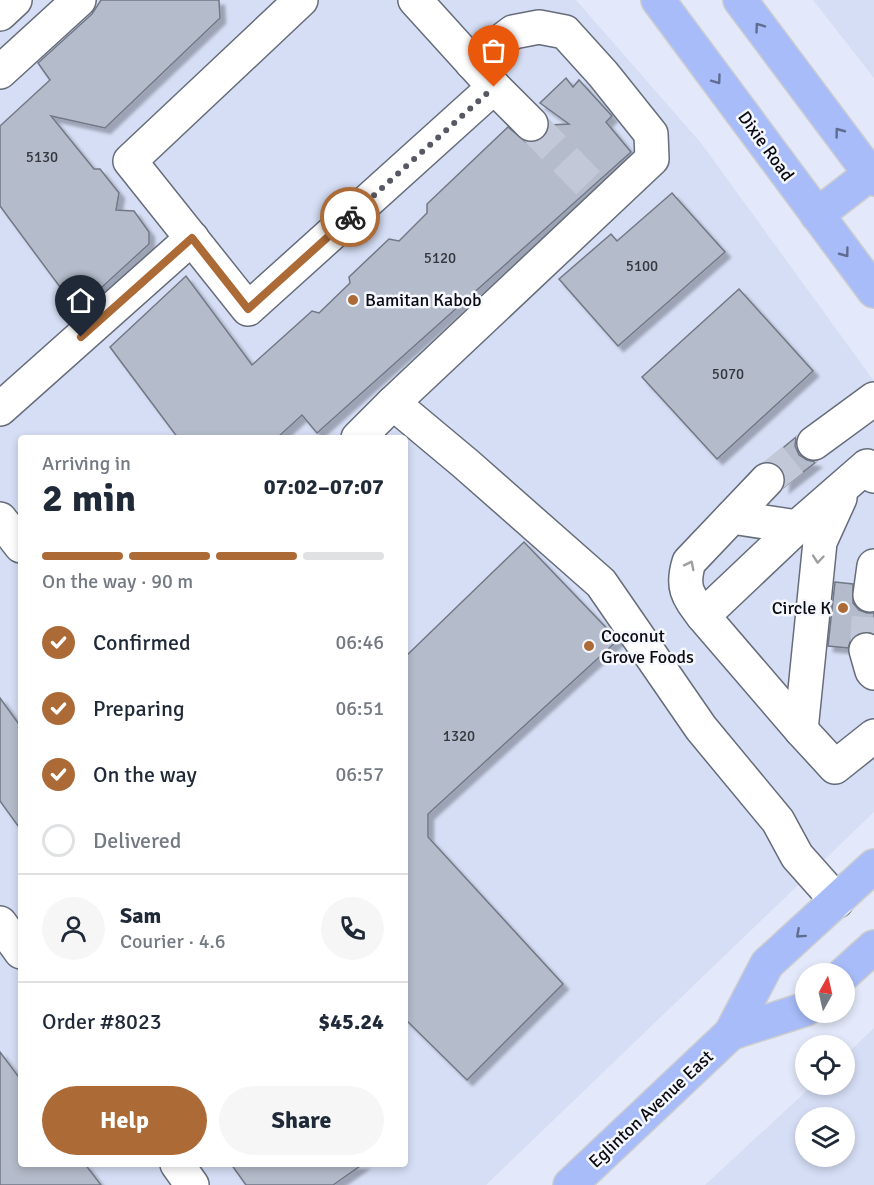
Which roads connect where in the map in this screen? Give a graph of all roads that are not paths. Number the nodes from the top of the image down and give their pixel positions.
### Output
1 (15, 0) edge
2 (79, 0) edge
3 (302, 0) edge
4 (658, 0) edge
5 (740, 0) edge
6 (422, 3) edge
7 (0, 14) edge
8 (0, 72) edge
9 (483, 75) junction
10 (531, 124) tunnel mouth
11 (872, 176) edge
12 (817, 215) junction
13 (192, 238) junction
14 (874, 291) edge
15 (874, 399) edge
16 (393, 404) junction
17 (0, 409) edge
18 (361, 435) edge
19 (862, 476) edge
20 (767, 480) tunnel mouth
21 (732, 517) junction
22 (0, 519) edge
23 (797, 527) junction
24 (18, 542) edge
25 (703, 616) junction
26 (801, 730) junction
27 (874, 736) edge
28 (874, 866) edge
29 (837, 901) junction
30 (0, 923) edge
31 (874, 947) edge
32 (18, 948) edge
33 (855, 964) edge
34 (795, 1013) edge
35 (731, 1033) junction
36 (179, 1167) edge
37 (192, 1185) edge
38 (570, 1185) edge

1 - 7 lane
2 - 8 lane
3 - 13 lane
4 -> 12 main road, Dixie Road
11 -> 5 main road
6 - 9 lane
9 - 10 lane
9 - 13 lane
9 - 16 lane
11 - 12 main road
12 -> 14 main road, Dixie Road
13 - 17 lane
15 - 19 lane
16 - 18 lane
16 - 29 lane
19 - 23 lane
19 -> 26 lane
20 - 21 lane
21 - 23 lane
25 -> 21 lane
22 - 24 lane
23 - 25 lane
25 - 26 lane
26 - 27 lane
28 - 29 main road, Eglinton Avenue East
29 -> 35 main road, Eglinton Avenue East
30 - 32 lane
31 - 33 main road
34 - 35 main road, Eglinton Avenue East
35 - 38 main road, Eglinton Avenue East
36 - 37 lane

